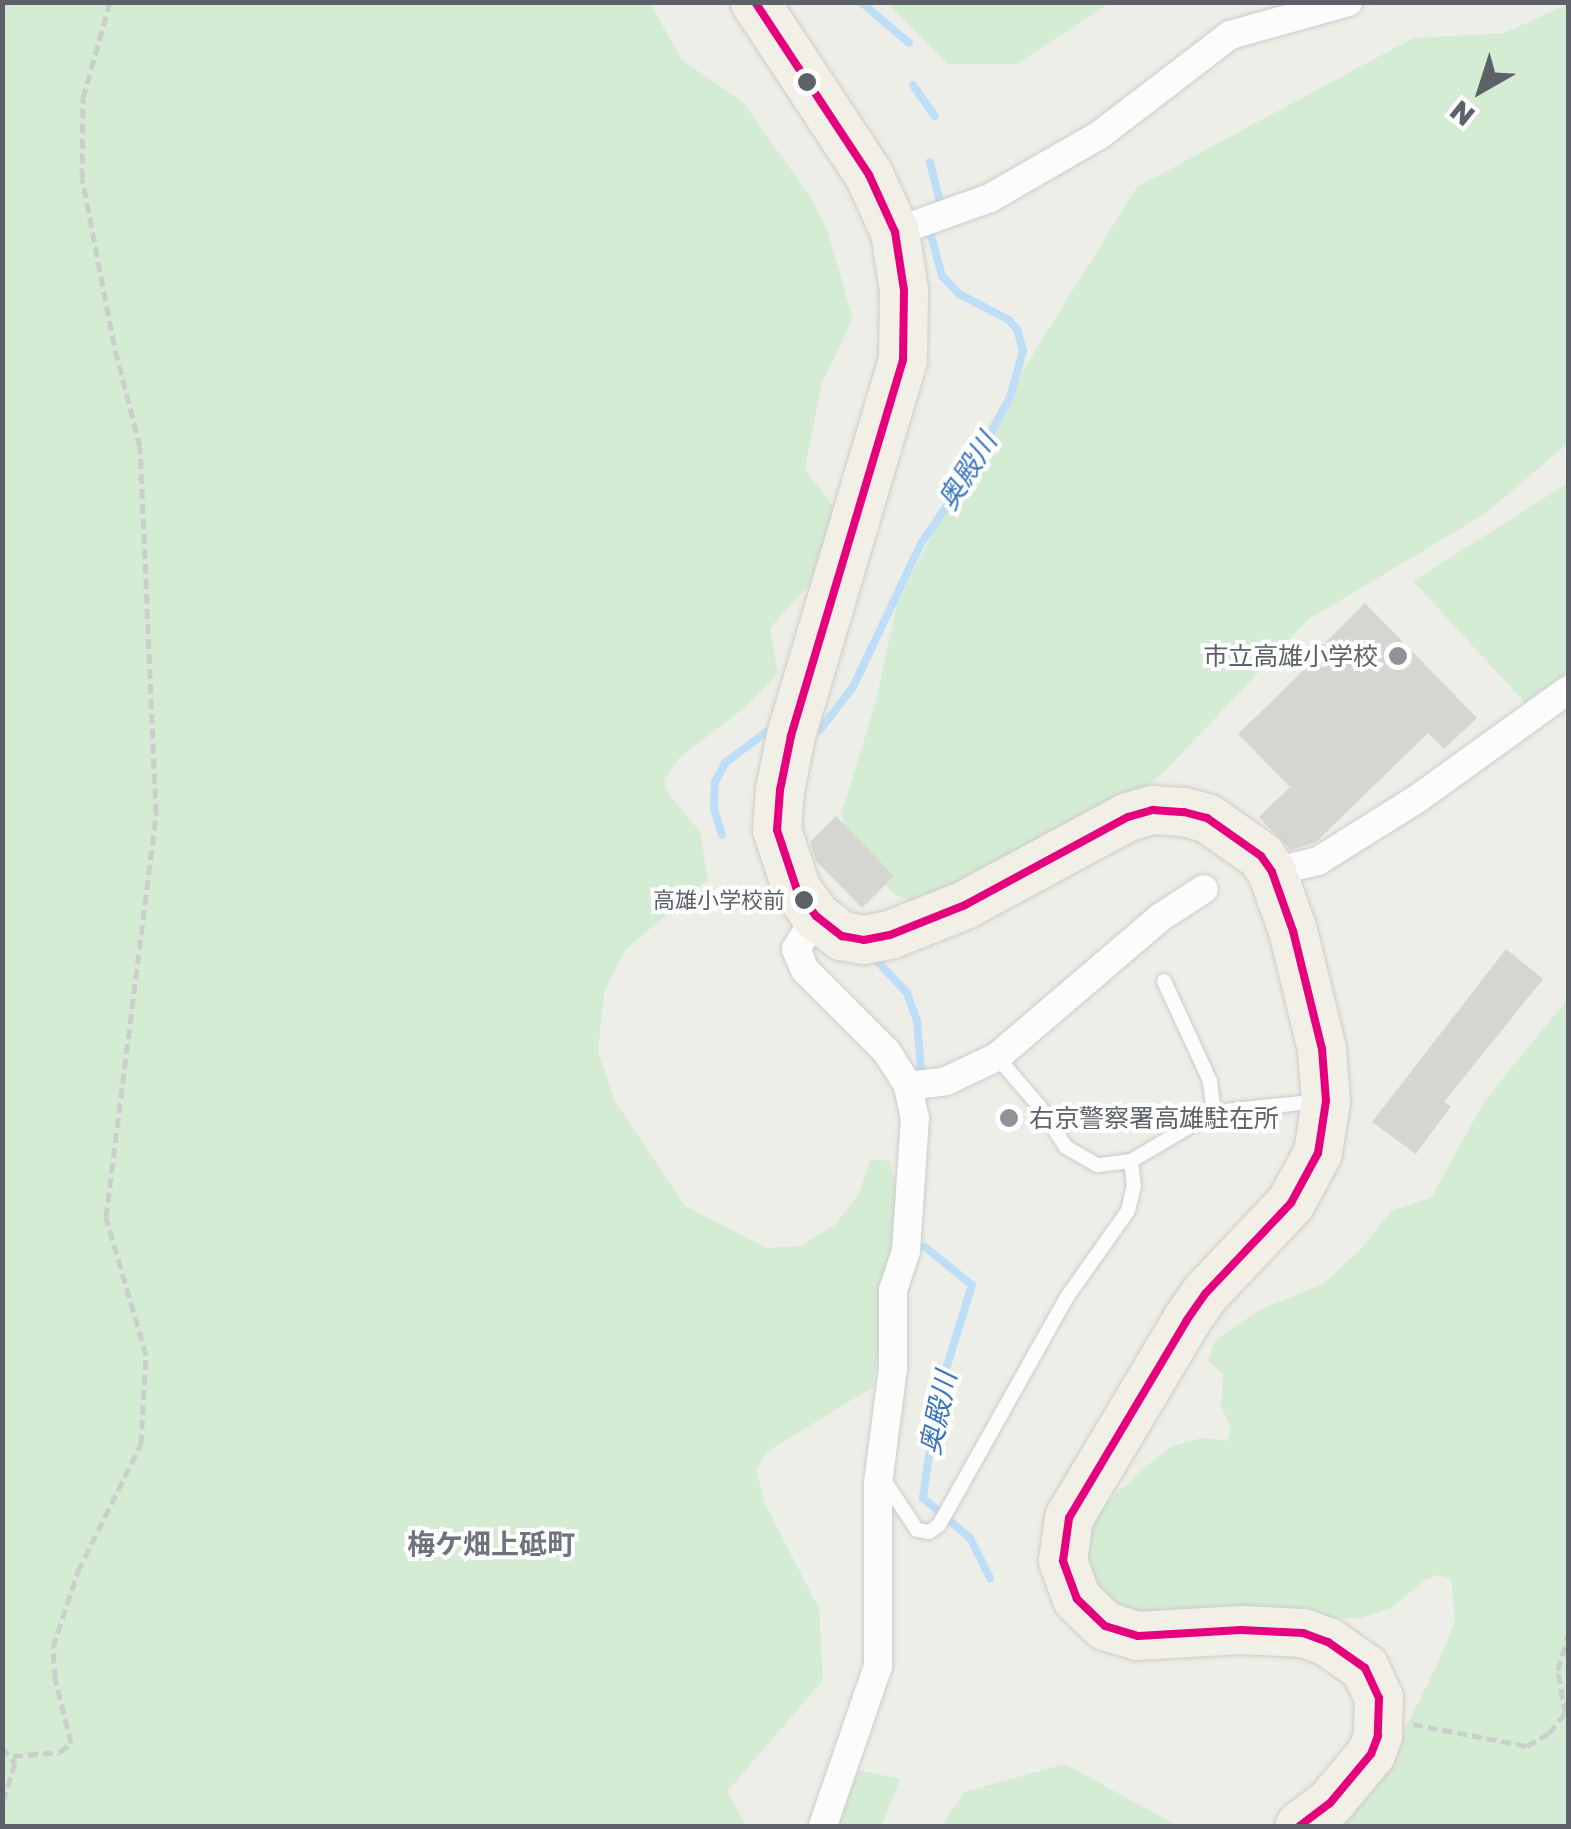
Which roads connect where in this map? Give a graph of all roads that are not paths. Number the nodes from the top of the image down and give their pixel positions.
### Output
1 (755, 2) edge
2 (1348, 2) edge
3 (895, 232) junction
4 (1566, 698) edge
5 (1272, 872) junction
6 (1204, 889) dead end
7 (816, 916) junction
8 (1164, 981) dead end
9 (997, 1058) junction
10 (908, 1086) junction
11 (1326, 1101) junction
12 (1214, 1112) junction
13 (1131, 1161) junction
14 (879, 1466) junction
15 (822, 1826) edge
16 (1300, 1826) edge

1 - 3 highway
2 - 3 street
3 - 7 highway
4 - 5 street
5 - 7 highway
5 - 11 highway
6 - 9 street
7 - 10 street
8 - 12 lane
9 - 10 street
9 - 13 lane
10 - 14 street
11 - 12 lane
11 - 16 highway
12 - 13 lane
13 - 14 lane
14 - 15 street

